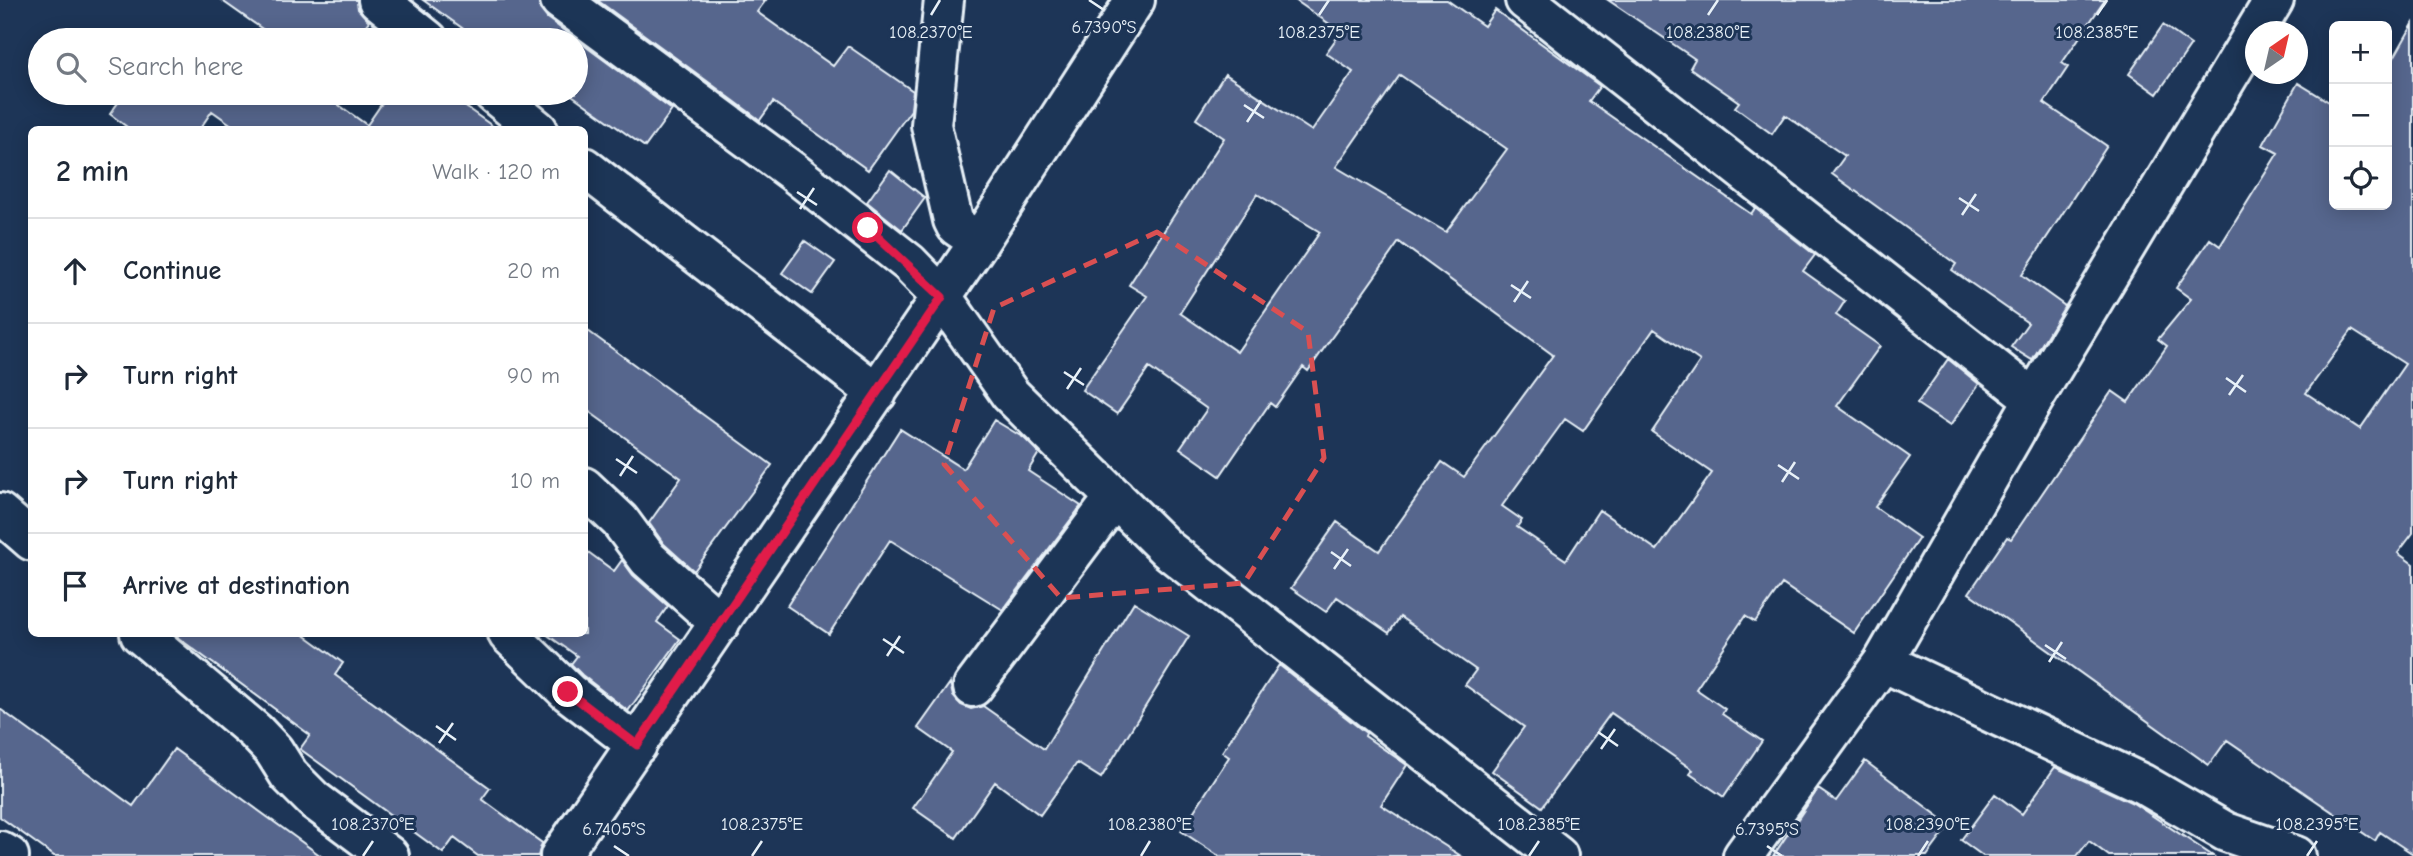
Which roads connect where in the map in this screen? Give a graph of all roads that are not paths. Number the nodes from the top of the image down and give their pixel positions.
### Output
1 (378, 0) edge
2 (560, 0) edge
3 (944, 0) edge
4 (1135, 0) edge
5 (1525, 0) edge
6 (2274, 0) edge
7 (413, 28) edge
8 (507, 105) edge
9 (533, 126) edge
10 (588, 170) edge
11 (979, 242) junction
12 (942, 297) junction
13 (877, 393) junction
14 (2034, 399) junction
15 (588, 491) edge
16 (1115, 497) junction
17 (0, 513) edge
18 (28, 538) edge
19 (720, 623) junction
20 (144, 637) edge
21 (511, 637) edge
22 (1883, 662) junction
23 (972, 687) dead end
24 (637, 745) junction
25 (0, 851) edge
26 (9, 856) edge
27 (389, 856) edge
28 (560, 856) edge
29 (1559, 856) edge
30 (1743, 856) edge
31 (2297, 856) edge

1 - 7 street
2 - 12 street
3 - 11 street
4 - 11 street
5 - 14 street
6 - 14 street
8 - 9 street
10 - 13 street
11 - 12 street
12 - 13 street
12 - 16 street
13 - 19 street
14 - 22 street
15 - 19 street
16 - 23 street
16 - 29 street
17 - 18 street
19 - 24 street
20 - 27 street
21 - 24 street
22 - 30 street
22 - 31 street
24 - 28 street
25 - 26 street

